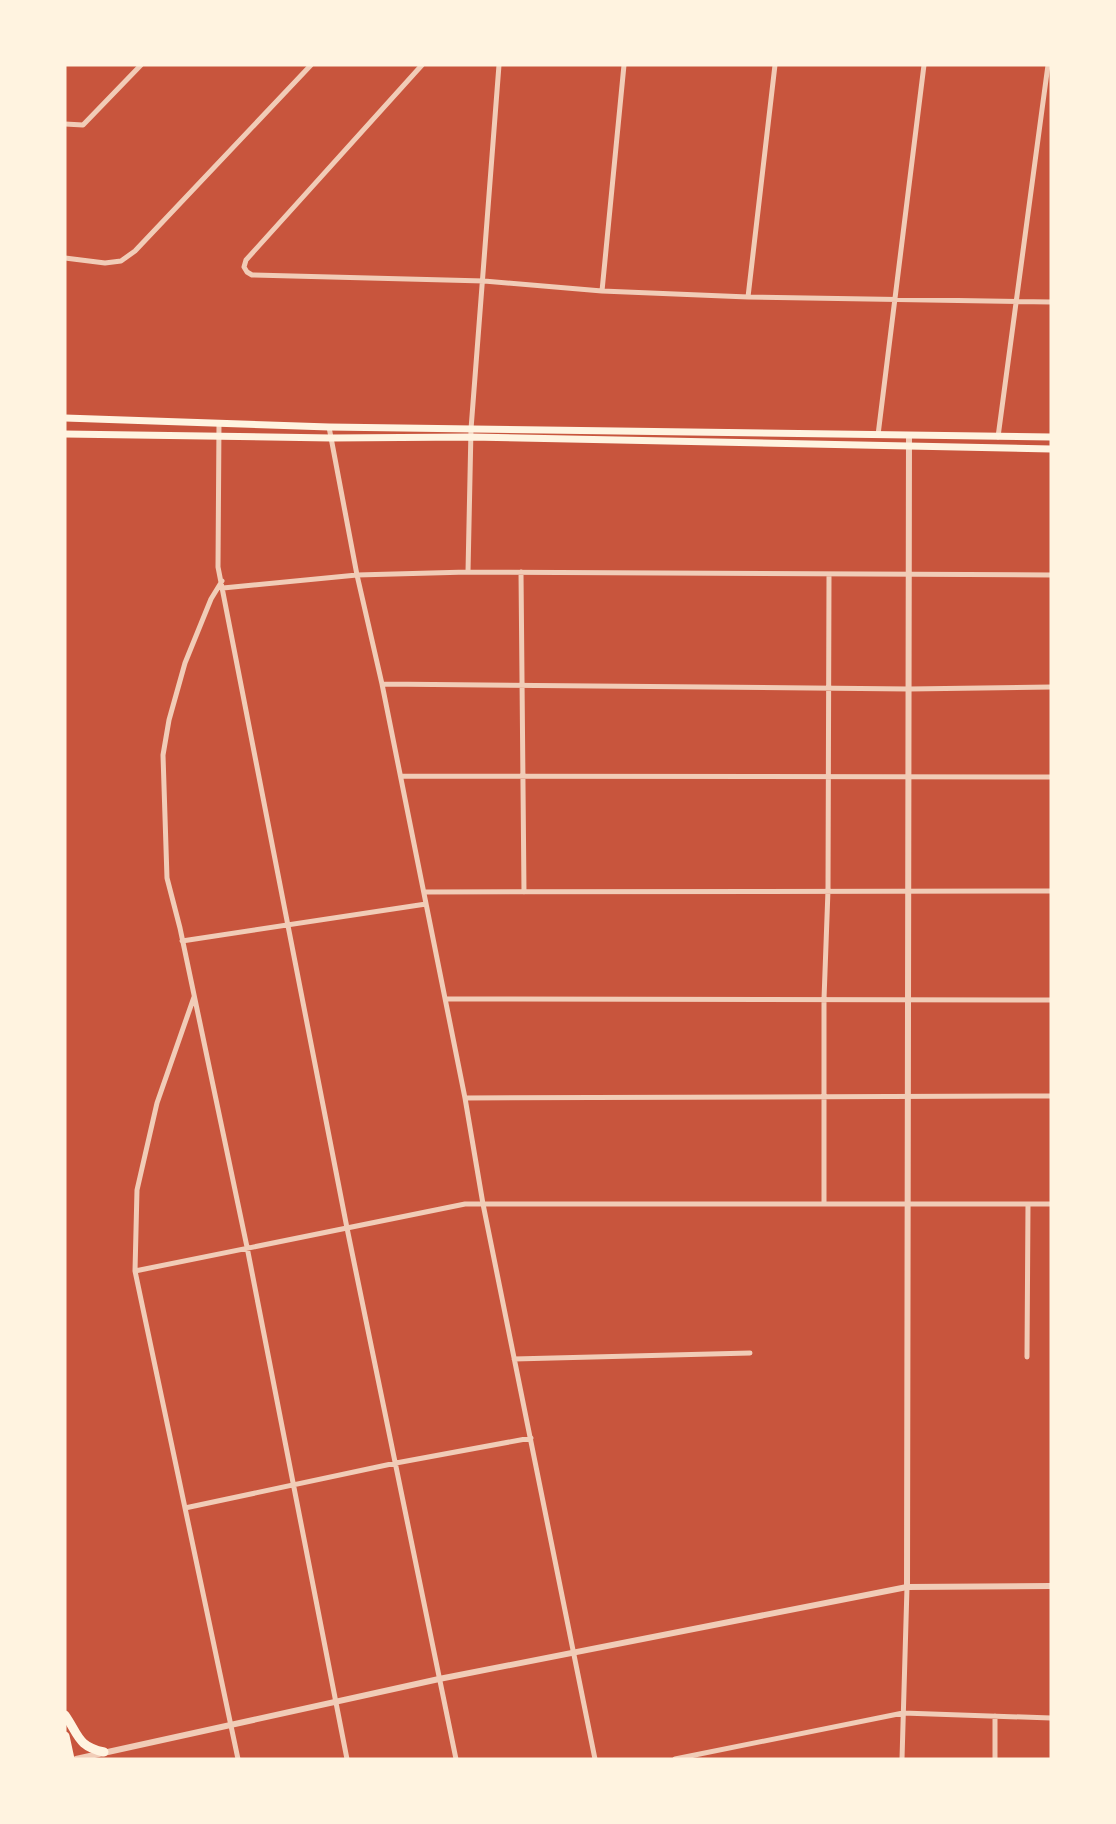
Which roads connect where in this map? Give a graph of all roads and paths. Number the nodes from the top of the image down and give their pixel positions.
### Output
1 (141, 65) edge
2 (311, 65) edge
3 (422, 65) edge
4 (499, 65) edge
5 (624, 65) edge
6 (775, 65) edge
7 (924, 65) edge
8 (1048, 65) edge
9 (65, 124) edge
10 (65, 258) edge
11 (484, 281) junction
12 (602, 291) junction
13 (748, 297) junction
14 (896, 301) junction
15 (1016, 302) junction
16 (1051, 302) edge
17 (65, 418) edge
18 (219, 423) junction
19 (329, 427) junction
20 (471, 433) junction
21 (65, 434) edge
22 (878, 435) junction
23 (909, 436) junction
24 (219, 437) junction
25 (998, 437) junction
26 (331, 438) junction
27 (1051, 438) edge
28 (909, 446) junction
29 (1051, 449) edge
30 (468, 572) junction
31 (521, 572) junction
32 (357, 575) junction
33 (829, 575) junction
34 (909, 575) junction
35 (1051, 575) edge
36 (222, 581) junction
37 (223, 589) junction
38 (383, 684) junction
39 (521, 685) junction
40 (1051, 687) edge
41 (830, 688) junction
42 (909, 688) junction
43 (401, 776) junction
44 (522, 776) junction
45 (828, 777) junction
46 (909, 777) junction
47 (1051, 778) edge
48 (828, 890) junction
49 (909, 891) junction
50 (1051, 891) edge
51 (424, 892) junction
52 (524, 892) junction
53 (426, 904) junction
54 (289, 923) junction
55 (182, 941) junction
56 (194, 997) junction
57 (445, 999) junction
58 (824, 999) junction
59 (909, 999) junction
60 (1051, 1000) edge
61 (1051, 1096) edge
62 (465, 1098) junction
63 (824, 1098) junction
64 (909, 1098) junction
65 (483, 1204) junction
66 (824, 1204) junction
67 (1028, 1204) junction
68 (1051, 1204) edge
69 (909, 1205) junction
70 (347, 1228) junction
71 (247, 1247) junction
72 (135, 1272) junction
73 (750, 1353) dead end
74 (1027, 1357) dead end
75 (514, 1359) junction
76 (531, 1438) junction
77 (396, 1463) junction
78 (294, 1485) junction
79 (185, 1508) junction
80 (1051, 1586) edge
81 (907, 1587) junction
82 (574, 1651) junction
83 (439, 1679) junction
84 (336, 1702) junction
85 (903, 1713) junction
86 (65, 1715) edge
87 (995, 1716) junction
88 (1051, 1718) edge
89 (231, 1725) junction
90 (65, 1736) edge
91 (100, 1755) edge
92 (69, 1759) edge
93 (76, 1759) edge
94 (238, 1759) edge
95 (347, 1759) edge
96 (456, 1759) edge
97 (595, 1759) edge
98 (674, 1759) edge
99 (902, 1759) edge
100 (996, 1759) edge

1 - 9 street
2 - 10 street
3 - 11 street
4 - 11 street
5 - 12 street
6 - 13 street
7 - 14 street
8 - 15 street
11 - 12 street
11 - 20 street
12 - 13 street
13 - 14 street
14 - 15 street
14 - 22 street
15 - 16 street
15 - 25 street
17 - 18 main road
18 - 19 main road
18 - 24 street
19 - 20 main road
19 - 26 street
20 - 22 main road
20 - 26 main road
20 - 28 main road
20 - 30 street
21 - 24 main road
22 - 23 main road
23 - 25 main road
23 - 28 street
24 - 26 main road
24 - 36 street
25 - 27 main road
26 - 32 street
28 - 29 main road
28 - 34 street
30 - 31 street
30 - 32 street
31 - 33 street
31 - 39 street
32 - 37 street
32 - 38 street
33 - 34 street
33 - 41 street
34 - 35 street
34 - 42 street
36 - 37 street
36 - 55 street
37 - 54 street
38 - 39 street
38 - 43 street
39 - 41 street
39 - 44 street
40 - 42 street
41 - 42 street
41 - 45 street
42 - 46 street
43 - 44 street
43 - 51 street
44 - 45 street
44 - 52 street
45 - 46 street
45 - 48 street
46 - 47 street
46 - 49 street
48 - 49 street
48 - 52 street
48 - 58 street
49 - 50 street
49 - 59 street
51 - 52 street
51 - 53 street
53 - 54 street
53 - 57 street
54 - 55 street
54 - 70 street
55 - 56 street
56 - 71 street
56 - 72 street
57 - 58 street
57 - 62 street
58 - 59 street
58 - 63 street
59 - 60 street
59 - 64 street
61 - 64 street
62 - 63 street
62 - 65 street
63 - 64 street
63 - 66 street
64 - 69 street
65 - 66 street
65 - 70 street
65 - 75 street
66 - 69 street
67 - 68 street
67 - 69 street
67 - 74 street
69 - 81 street
70 - 71 street
70 - 77 street
71 - 72 street
71 - 78 street
72 - 79 street
73 - 75 street
75 - 76 street
76 - 77 street
76 - 82 street
77 - 78 street
77 - 83 street
78 - 79 street
78 - 84 street
79 - 89 street
80 - 81 street
81 - 82 street
81 - 85 street
82 - 83 street
82 - 97 street
83 - 84 street
83 - 96 street
84 - 89 street
84 - 95 street
85 - 87 street
85 - 98 street
85 - 99 street
86 - 91 highway
87 - 88 street
87 - 100 street
89 - 91 street
89 - 94 street
90 - 92 highway
91 - 93 street

